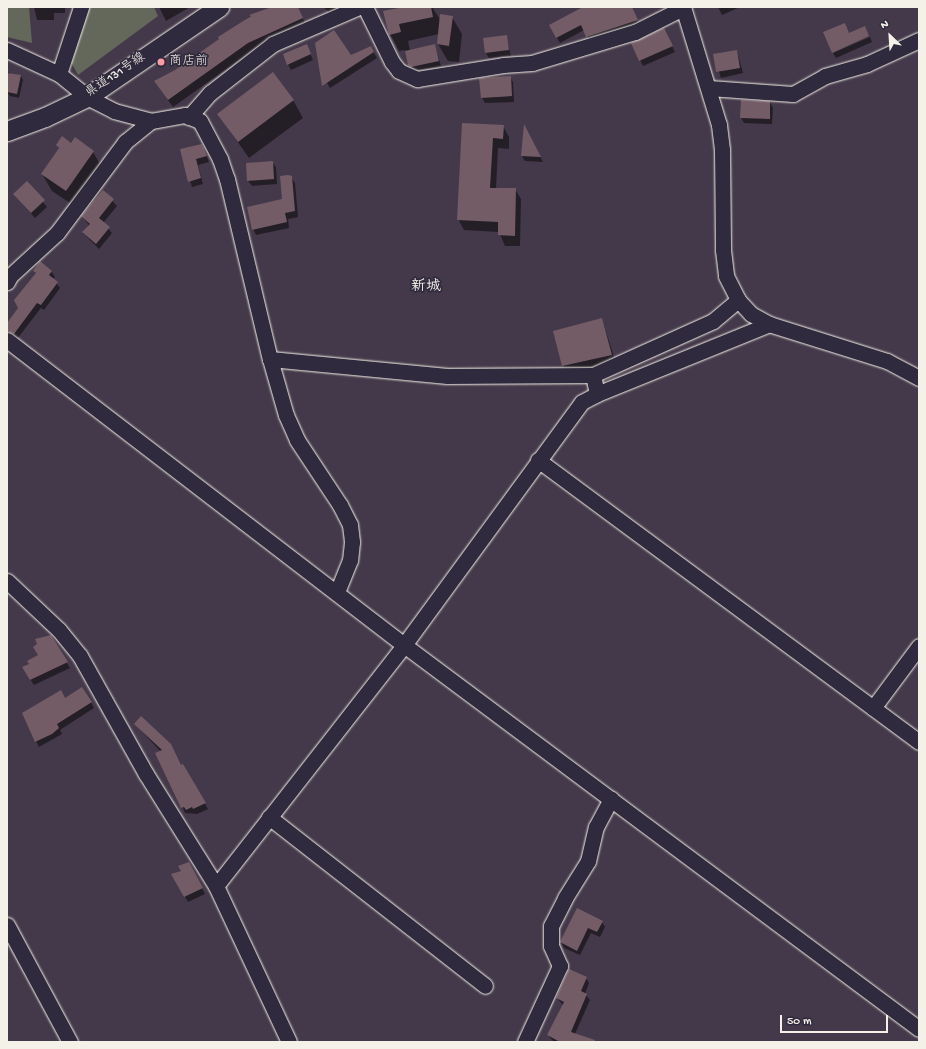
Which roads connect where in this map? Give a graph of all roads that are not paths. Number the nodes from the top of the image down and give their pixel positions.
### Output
1 (80, 7) edge
2 (219, 7) edge
3 (359, 7) edge
4 (365, 7) edge
5 (683, 7) edge
6 (919, 40) edge
7 (7, 50) edge
8 (59, 74) junction
9 (709, 88) junction
10 (87, 97) junction
11 (189, 117) junction
12 (151, 121) junction
13 (7, 131) edge
14 (7, 282) edge
15 (738, 300) junction
16 (769, 324) junction
17 (7, 340) edge
18 (270, 359) junction
19 (593, 375) junction
20 (919, 378) edge
21 (597, 394) junction
22 (538, 460) junction
23 (7, 581) edge
24 (336, 593) junction
25 (404, 645) junction
26 (919, 646) edge
27 (873, 708) junction
28 (919, 742) edge
29 (611, 799) junction
30 (269, 817) junction
31 (216, 886) junction
32 (7, 926) edge
33 (485, 986) dead end
34 (919, 1029) edge
35 (70, 1042) edge
36 (289, 1042) edge
37 (525, 1042) edge

1 - 8 street
2 - 10 main road, 県道131号線
3 - 11 street
4 - 5 street
5 - 9 street
6 - 9 street
7 - 8 street
8 - 10 street
9 - 15 street
10 - 12 street
10 - 13 main road, 県道131号線
11 - 12 street
11 - 18 street
12 - 14 street
15 - 16 street
15 - 19 street
16 - 20 street
16 - 21 street
17 - 24 street
18 - 19 street
18 - 24 street
19 - 21 street
21 - 22 street
22 - 25 street
22 - 27 street
23 - 31 street
24 - 25 street
25 - 29 street
25 - 30 street
26 - 27 street
27 - 28 street
29 - 34 street
29 - 37 street
30 - 31 street
30 - 33 street
31 - 36 street
32 - 35 street

